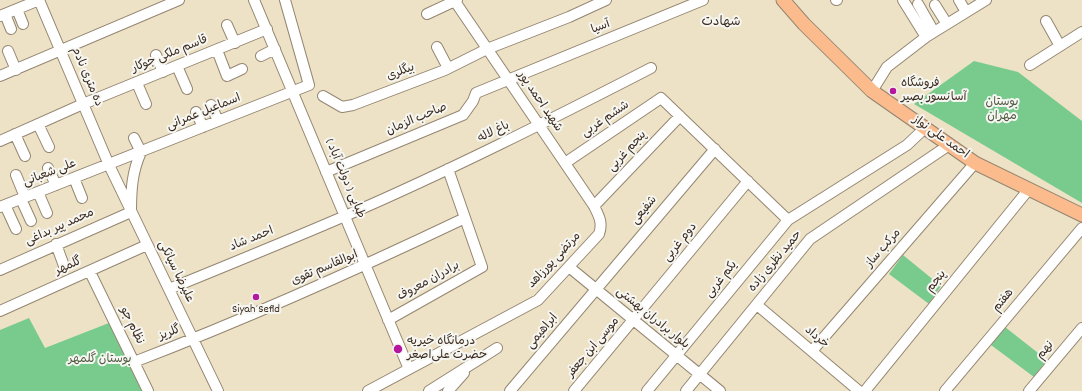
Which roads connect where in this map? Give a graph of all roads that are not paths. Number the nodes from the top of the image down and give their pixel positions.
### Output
1 (39, 0) edge
2 (179, 0) edge
3 (254, 0) edge
4 (285, 0) edge
5 (455, 0) edge
6 (606, 0) edge
7 (704, 0) edge
8 (783, 0) edge
9 (903, 0) edge
10 (959, 0) edge
11 (982, 1) edge
12 (918, 4) dead end
13 (935, 5) dead end
14 (17, 9) junction
15 (966, 12) junction
16 (427, 14) dead end
17 (2, 15) edge
18 (1046, 21) dead end
19 (23, 24) dead end
20 (947, 24) junction
21 (227, 25) dead end
22 (11, 29) dead end
23 (267, 30) junction
24 (1082, 32) edge
25 (930, 35) junction
26 (235, 42) junction
27 (1060, 46) junction
28 (437, 47) dead end
29 (274, 49) junction
30 (487, 49) junction
31 (217, 50) junction
32 (8, 51) dead end
33 (61, 51) junction
34 (156, 55) dead end
35 (261, 56) dead end
36 (1030, 65) dead end
37 (177, 66) junction
38 (448, 68) junction
39 (651, 68) dead end
40 (242, 69) dead end
41 (16, 70) junction
42 (163, 72) junction
43 (0, 76) edge
44 (508, 79) junction
45 (137, 83) junction
46 (187, 89) dead end
47 (292, 91) junction
48 (872, 91) junction
49 (323, 96) dead end
50 (83, 104) junction
51 (146, 104) dead end
52 (211, 105) dead end
53 (196, 112) dead end
54 (680, 116) junction
55 (218, 121) junction
56 (38, 124) junction
57 (539, 125) junction
58 (203, 127) junction
59 (924, 128) junction
60 (15, 134) junction
61 (134, 138) dead end
62 (0, 141) edge
63 (949, 145) junction
64 (49, 148) dead end
65 (714, 149) junction
66 (141, 152) junction
67 (25, 156) dead end
68 (565, 163) junction
69 (975, 163) junction
70 (109, 165) junction
71 (48, 168) dead end
72 (448, 169) junction
73 (326, 172) junction
74 (16, 176) dead end
75 (74, 178) junction
76 (748, 181) junction
77 (56, 185) junction
78 (1029, 189) junction
79 (38, 192) junction
80 (23, 198) junction
81 (82, 198) dead end
82 (2, 205) edge
83 (594, 206) junction
84 (131, 212) junction
85 (47, 213) dead end
86 (1082, 215) edge
87 (345, 216) junction
88 (465, 218) junction
89 (601, 220) joint
90 (788, 220) junction
91 (31, 221) dead end
92 (1082, 228) edge
93 (16, 229) dead end
94 (56, 244) junction
95 (147, 245) junction
96 (64, 266) dead end
97 (366, 266) junction
98 (569, 267) junction
99 (0, 268) edge
100 (90, 272) junction
101 (169, 289) junction
102 (596, 290) junction
103 (757, 305) junction
104 (0, 311) edge
105 (388, 320) junction
106 (634, 321) junction
107 (1082, 328) edge
108 (193, 339) junction
109 (497, 348) dead end
110 (812, 352) junction
111 (677, 356) junction
112 (134, 362) junction
113 (471, 365) junction
114 (409, 369) junction
115 (700, 375) junction
116 (148, 391) edge
117 (218, 391) edge
118 (368, 391) edge
119 (429, 391) edge
120 (448, 391) edge
121 (510, 391) edge
122 (574, 391) edge
123 (647, 391) edge
124 (686, 391) edge
125 (720, 391) edge
126 (859, 391) edge
127 (865, 391) edge
128 (945, 391) edge
129 (1029, 391) edge

1 - 14 street
1 - 33 street, ده متری نادم
2 - 33 street
3 - 23 street, طبایی ( دولت آباد )
4 - 47 street, اسماعیل عمرانی
5 - 16 street
5 - 30 street, شهید احمد پور
6 - 30 street, بیگلری
7 - 44 street, آسیا
8 - 48 main road, احمد علی نواز
9 - 25 street
10 - 15 street
11 - 15 street
12 - 25 street
13 - 20 street
14 - 17 street
14 - 19 street
15 - 20 street
17 - 22 street
18 - 27 street
20 - 25 street
21 - 26 street
23 - 26 street, قاسم ملکی جوکار
23 - 29 street, طبایی ( دولت آباد )
24 - 27 street
25 - 48 street
26 - 31 street, قاسم ملکی جوکار
27 - 36 street
28 - 38 street
29 - 35 street
29 - 47 street, طبایی ( دولت آباد )
30 - 38 street, بیگلری
30 - 44 street, شهید احمد پور
31 - 37 street, قاسم ملکی جوکار
31 - 40 street
32 - 41 street
33 - 41 street
33 - 50 street, ده متری نادم
34 - 42 street
37 - 42 street, قاسم ملکی جوکار
37 - 46 street
38 - 49 street, بیگلری
39 - 57 street, باغ لاله
41 - 43 street
42 - 45 street, قاسم ملکی جوکار
44 - 57 street, شهید احمد پور
44 - 73 street, صاحب الزمان
45 - 50 street, قاسم ملکی جوکار
45 - 51 street
47 - 55 street, اسماعیل عمرانی
47 - 73 street, طبایی ( دولت آباد )
48 - 59 main road, احمد علی نواز
50 - 56 street, قاسم ملکی جوکار
50 - 70 street, ده متری نادم
52 - 55 street
53 - 58 street
54 - 65 street
54 - 68 street, ششم غربی
54 - 83 street, پنجم غربی
55 - 58 street, اسماعیل عمرانی
56 - 60 street, قاسم ملکی جوکار
56 - 64 street
57 - 68 street, شهید احمد پور
57 - 72 street, باغ لاله
58 - 66 street, اسماعیل عمرانی
59 - 63 main road, احمد علی نواز
59 - 90 street, یکم غربی
60 - 62 street, قاسم ملکی جوکار
60 - 67 street
61 - 66 street
63 - 69 main road, احمد علی نواز
63 - 103 street, حمید نظری زاده
65 - 76 street
65 - 102 street, شفیعی
66 - 70 street, اسماعیل عمرانی
66 - 84 street
68 - 83 street, شهید احمد پور
69 - 78 main road, احمد علی نواز
69 - 110 street, مرکب ساز
70 - 75 street, علی شعبانی
70 - 84 street, علیرضا سیانکی
71 - 77 street
72 - 87 street, باغ لاله
72 - 88 street
73 - 87 street, طبایی ( دولت آباد )
74 - 80 street
75 - 77 street, علی شعبانی
75 - 81 street
76 - 90 street
76 - 106 street, دوم غربی
77 - 79 street, علی شعبانی
78 - 86 main road, احمد علی نواز
78 - 127 street, پنجم
79 - 80 street, علی شعبانی
79 - 85 street
80 - 82 street, علی شعبانی
80 - 91 street
82 - 93 street
83 - 89 street, شهید احمد پور
84 - 94 street, محمد پیر بداغی
84 - 95 street, علیرضا سیانکی
87 - 97 street, طبایی ( دولت آباد )
87 - 101 street, احمد شاد
88 - 97 street, ابوالقاسم تقوی
88 - 105 street, برادران معروف
89 - 98 street, مرتضی پورزاهد
90 - 111 street, یکم غربی
92 - 128 street, هفتم
94 - 96 street
94 - 99 street, محمد پیر بداغی
95 - 100 street, گلمهر
95 - 101 street, علیرضا سیانکی
97 - 105 street, طبایی ( دولت آباد )
97 - 108 street, ابوالقاسم تقوی
98 - 102 street, بلوار برادران بهشتی
98 - 114 street, مرتضی پورزاهد
100 - 104 street, گلمهر
100 - 112 street, نظام جو
101 - 108 street, علیرضا سیانکی
102 - 106 street, بلوار برادران بهشتی
102 - 121 street, ابراهیمی
103 - 110 street, خرداد
103 - 115 street, حمید نظری زاده
105 - 114 street, طبایی ( دولت آباد )
106 - 111 street, بلوار برادران بهشتی
106 - 122 street, موسی ابن جعفر
107 - 129 street, نهم
108 - 112 street, گلریز
108 - 117 street, علیرضا سیانکی
109 - 113 street
110 - 126 street, خرداد
111 - 115 street, بلوار برادران بهشتی
111 - 123 street, یکم غربی
112 - 116 street, نظام جو
113 - 119 street
113 - 120 street
114 - 118 street, مرتضی پورزاهد
115 - 124 street, حمید نظری زاده
115 - 125 street, بلوار برادران بهشتی

